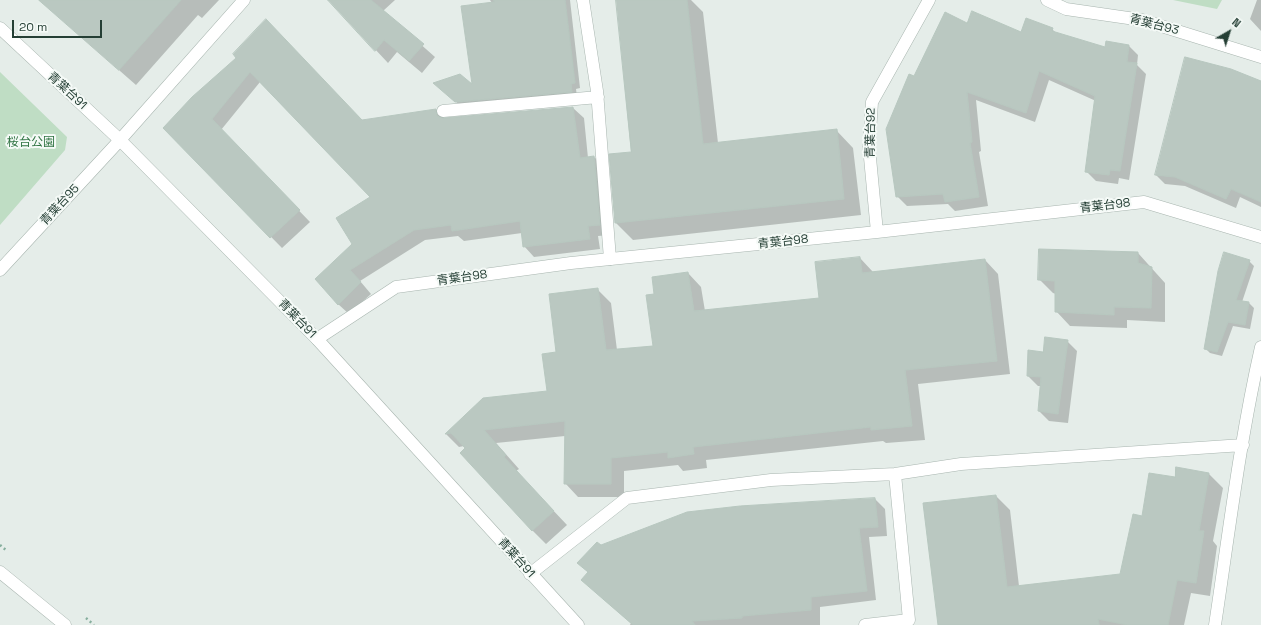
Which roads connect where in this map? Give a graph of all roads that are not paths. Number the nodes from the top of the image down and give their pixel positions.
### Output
1 (244, 0) edge
2 (583, 0) edge
3 (929, 0) edge
4 (1047, 0) edge
5 (0, 28) edge
6 (1261, 57) edge
7 (598, 97) junction
8 (443, 111) dead end
9 (120, 140) junction
10 (877, 232) junction
11 (1261, 237) edge
12 (610, 259) junction
13 (0, 270) edge
14 (317, 339) junction
15 (1261, 347) edge
16 (1243, 445) junction
17 (895, 474) junction
18 (0, 572) edge
19 (530, 574) junction
20 (64, 625) edge
21 (578, 625) edge
22 (865, 625) edge
23 (1214, 625) edge

1 - 9 street, 青葉台95
2 - 7 street
3 - 10 street, 青葉台92
4 - 6 street, 青葉台93
5 - 9 street, 青葉台91
7 - 8 street
7 - 12 street
9 - 13 street, 青葉台95
9 - 14 street, 青葉台91
10 - 11 street, 青葉台98
10 - 12 street, 青葉台98
12 - 14 street, 青葉台98
14 - 19 street, 青葉台91
15 - 16 street
16 - 17 street
16 - 23 street
17 - 19 street
17 - 22 street
18 - 20 street
19 - 21 street, 青葉台91

